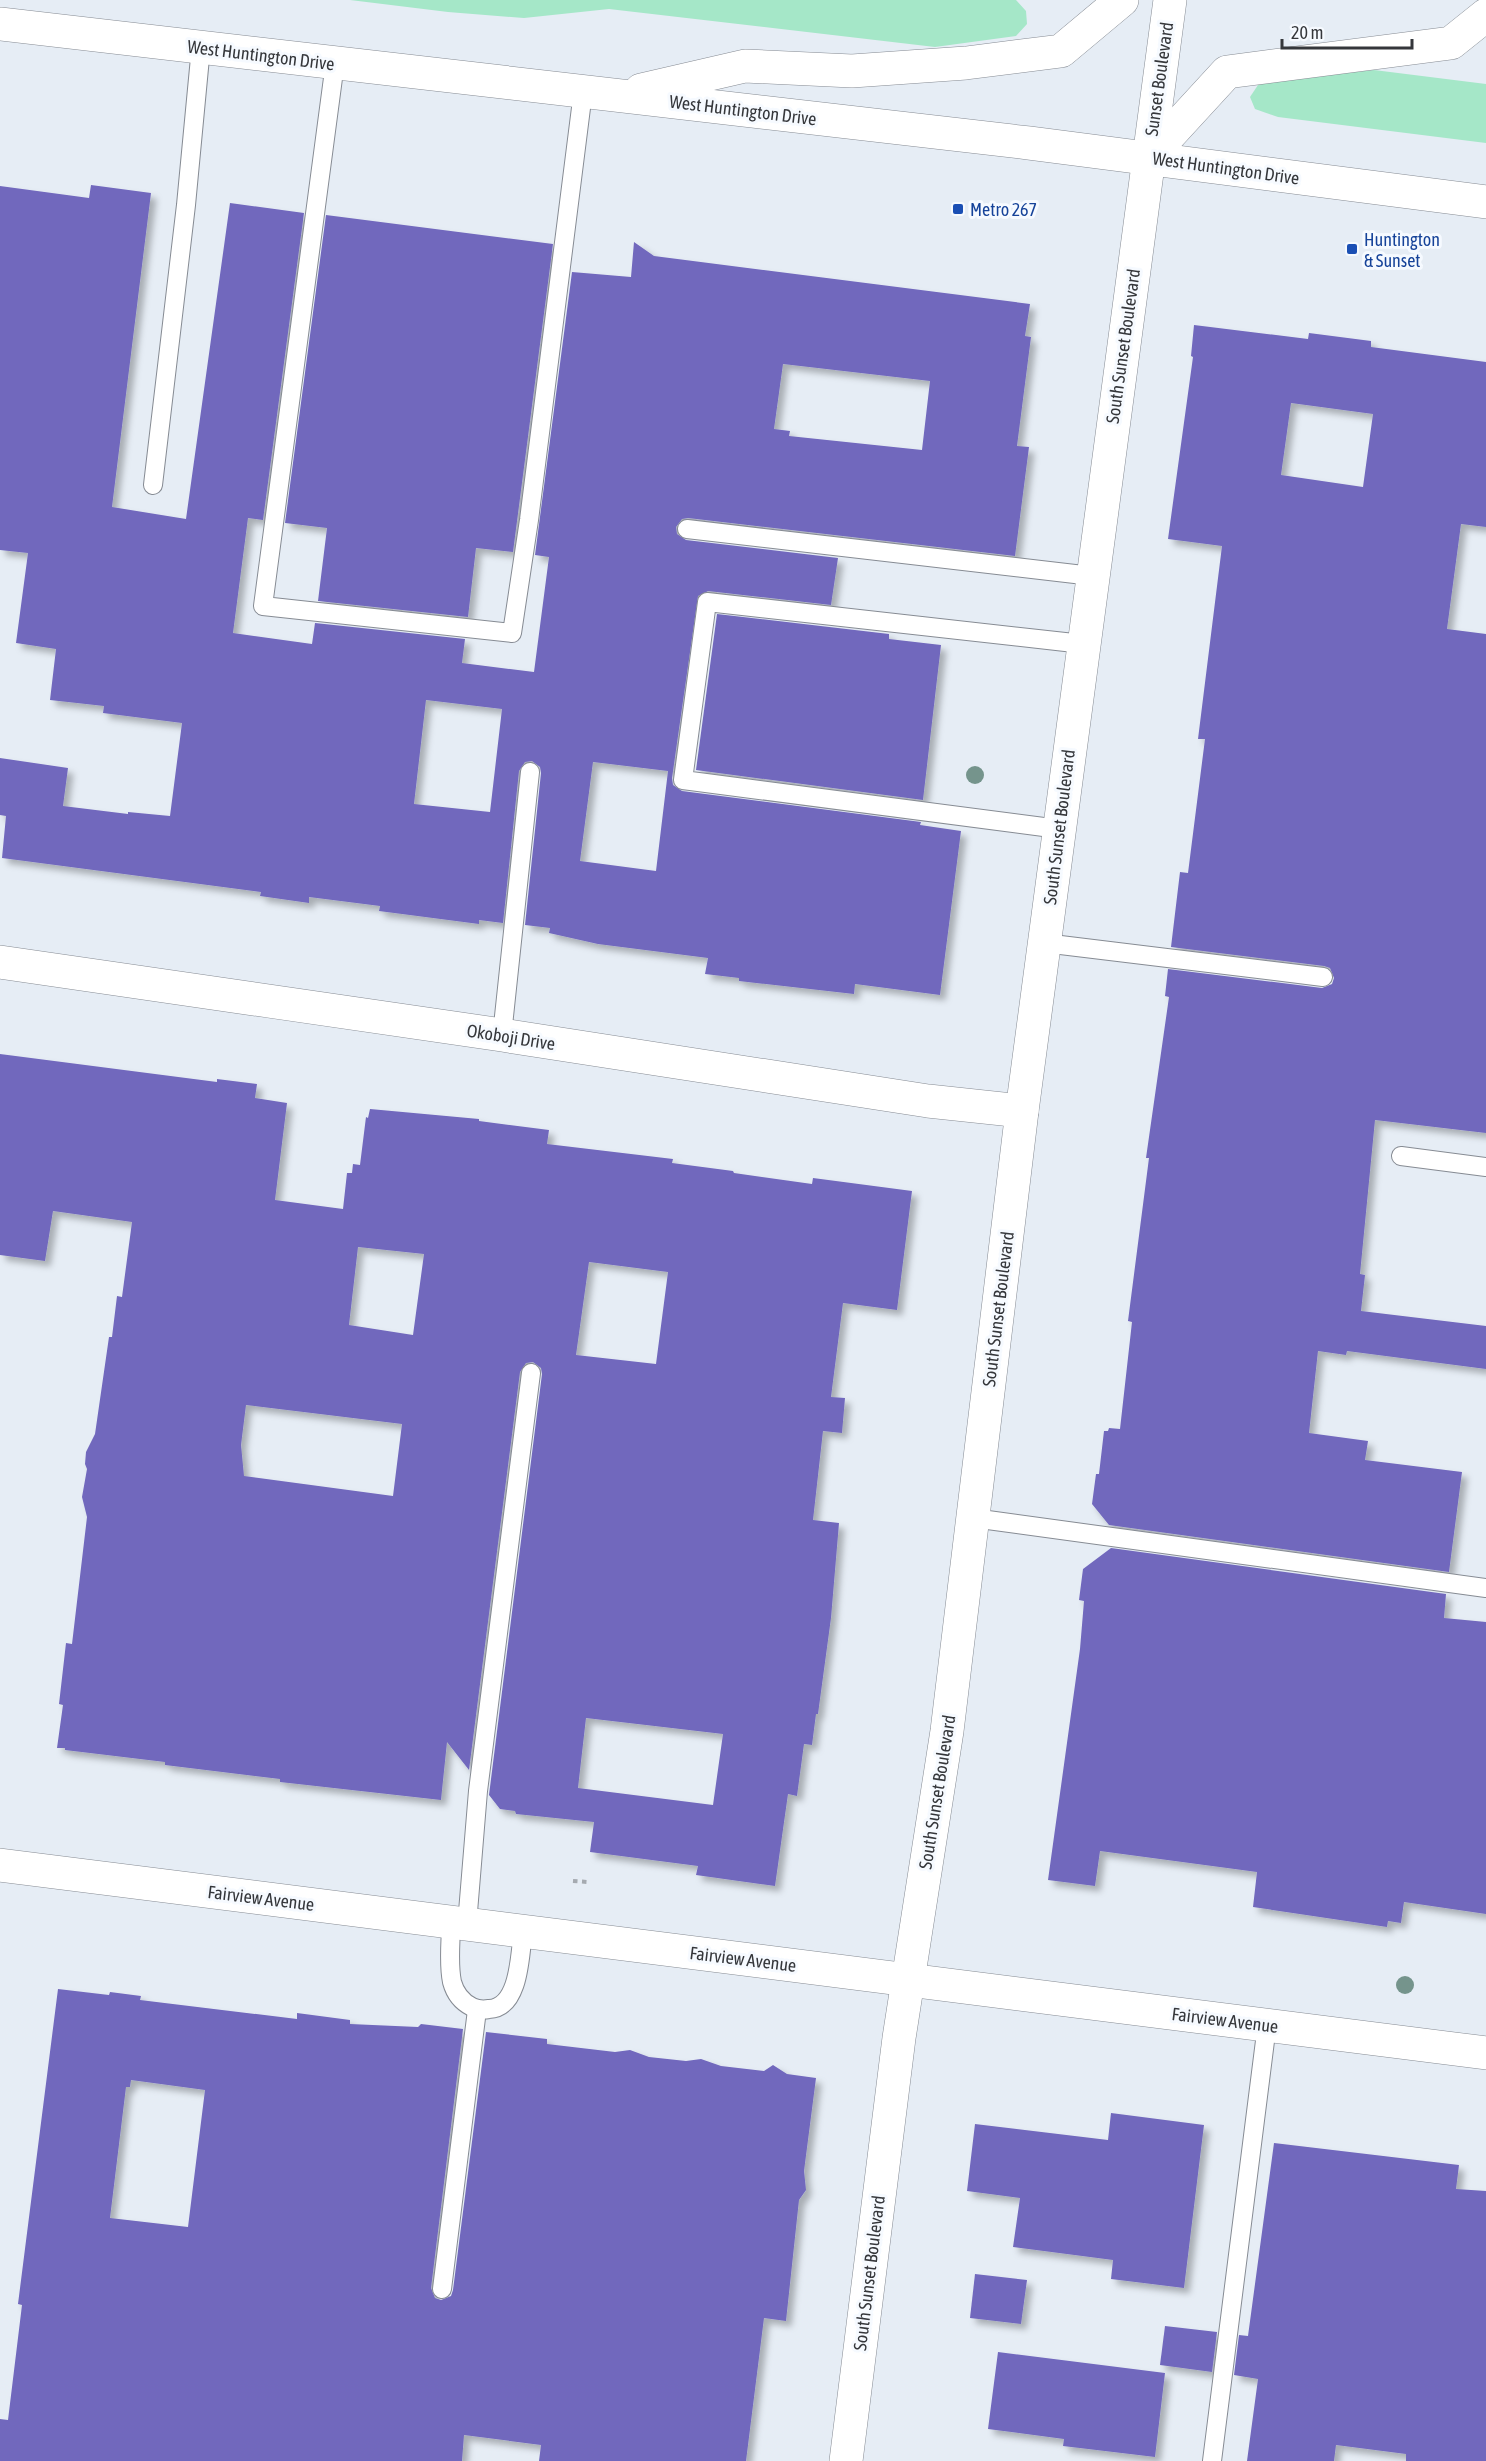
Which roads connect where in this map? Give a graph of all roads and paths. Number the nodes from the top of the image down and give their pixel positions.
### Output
1 (1122, 0) edge
2 (1170, 0) edge
3 (1486, 15) edge
4 (0, 24) edge
5 (201, 47) junction
6 (335, 63) junction
7 (583, 92) junction
8 (616, 96) junction
9 (1148, 158) junction
10 (1486, 202) edge
11 (153, 485) dead end
12 (687, 529) dead end
13 (1092, 576) junction
14 (1083, 644) junction
15 (531, 772) dead end
16 (1059, 829) junction
17 (1044, 943) junction
18 (0, 962) edge
19 (1323, 977) dead end
20 (502, 1035) junction
21 (1022, 1111) junction
22 (1401, 1156) dead end
23 (1486, 1167) edge
24 (531, 1373) dead end
25 (973, 1518) junction
26 (1486, 1588) edge
27 (0, 1864) edge
28 (573, 1881) dead end
29 (588, 1882) dead end
30 (459, 1923) junction
31 (523, 1931) junction
32 (908, 1980) junction
33 (477, 2010) junction
34 (1267, 2025) junction
35 (1486, 2053) edge
36 (442, 2289) dead end
37 (846, 2461) edge
38 (1212, 2461) edge

1 - 8 main road
2 - 9 main road, Sunset Boulevard
3 - 9 main road
4 - 5 main road, West Huntington Drive
5 - 6 main road, West Huntington Drive
5 - 11 lane
6 - 7 main road, West Huntington Drive
6 - 7 lane
7 - 8 main road, West Huntington Drive
8 - 9 main road, West Huntington Drive
9 - 10 main road, West Huntington Drive
9 - 13 main road, South Sunset Boulevard
12 - 13 lane
13 - 14 main road, South Sunset Boulevard
14 - 16 main road, South Sunset Boulevard
14 - 16 lane
15 - 20 lane
16 - 17 main road, South Sunset Boulevard
17 - 19 lane
17 - 21 main road, South Sunset Boulevard
18 - 20 main road, Okoboji Drive
20 - 21 main road, Okoboji Drive
21 - 25 main road, South Sunset Boulevard
22 - 23 lane
24 - 30 lane
25 - 26 lane
25 - 32 main road, South Sunset Boulevard
27 - 30 main road, Fairview Avenue
28 - 29 path
30 - 31 main road, Fairview Avenue
30 - 33 lane
31 - 32 main road, Fairview Avenue
31 - 33 lane
32 - 34 main road, Fairview Avenue
32 - 37 main road, South Sunset Boulevard
33 - 36 lane
34 - 35 main road, Fairview Avenue
34 - 38 lane

